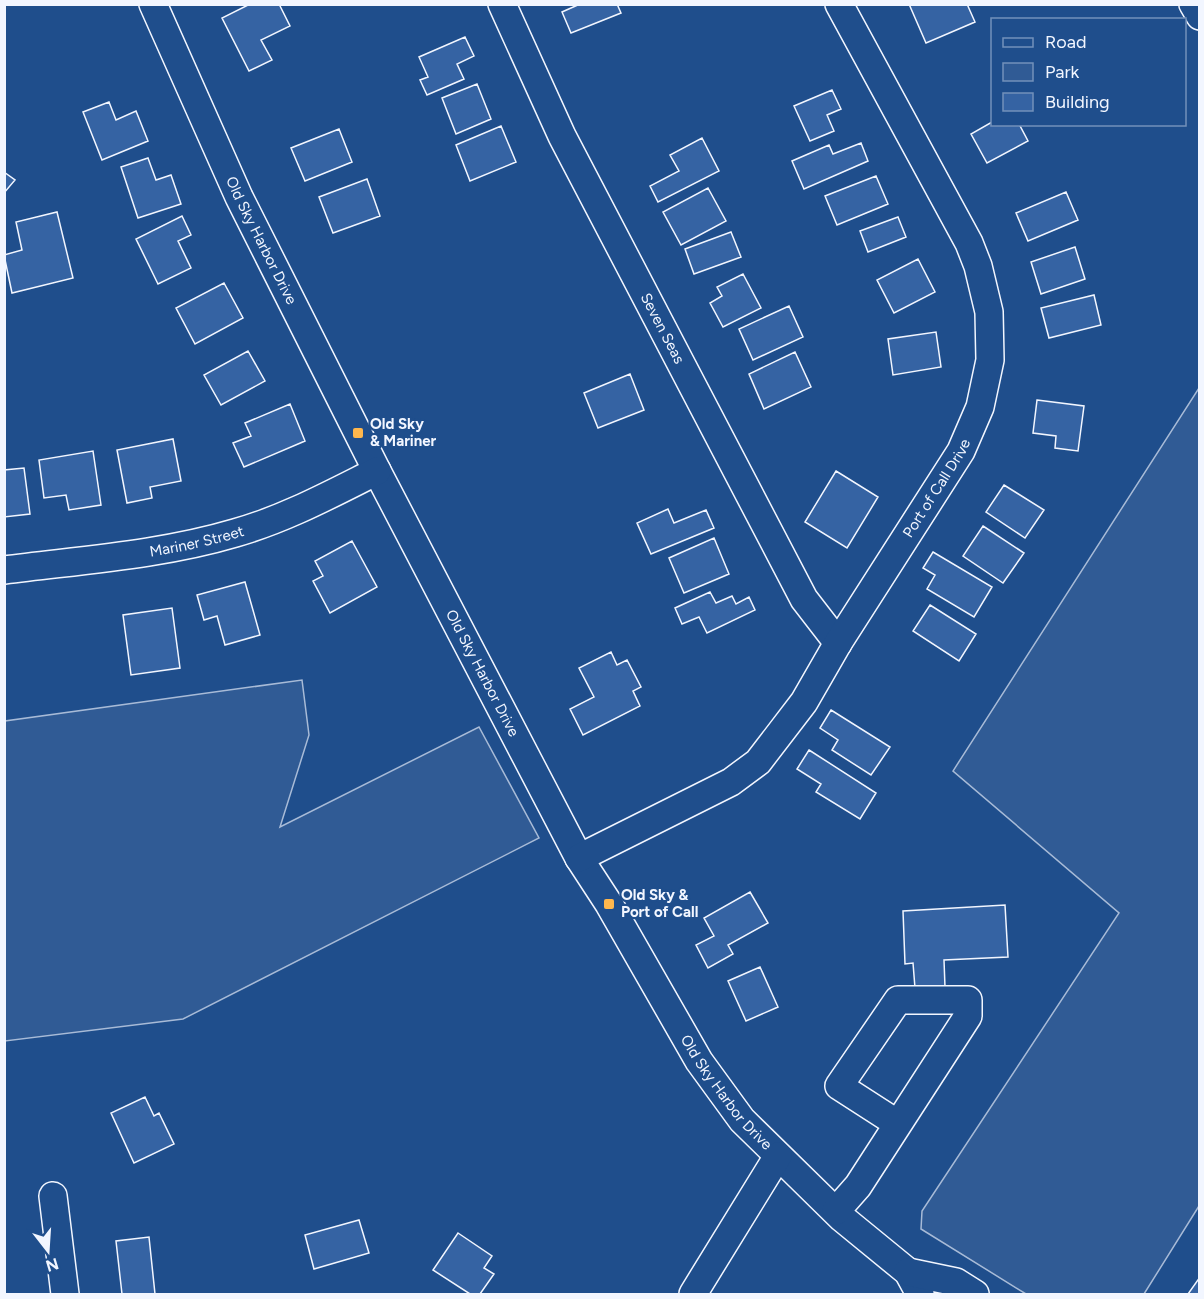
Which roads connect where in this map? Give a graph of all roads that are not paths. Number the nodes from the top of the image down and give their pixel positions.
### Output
1 (153, 4) edge
2 (502, 4) edge
3 (839, 4) edge
4 (1193, 4) edge
5 (1200, 16) edge
6 (377, 471) junction
7 (4, 570) edge
8 (838, 643) junction
9 (579, 858) junction
10 (898, 1124) junction
11 (778, 1156) junction
12 (53, 1196) dead end
13 (836, 1211) junction
14 (911, 1287) edge
15 (65, 1294) edge
16 (693, 1294) edge
17 (975, 1294) edge

1 - 6 street, Old Sky Harbor Drive
2 - 8 street, Seven Seas
3 - 8 street, Port of Call Drive
4 - 5 street
6 - 7 street, Mariner Street
6 - 9 street, Old Sky Harbor Drive
8 - 9 street, Port of Call Drive
9 - 11 street, Old Sky Harbor Drive
10 - 10 street
10 - 13 street
11 - 13 street, Old Sky Harbor Drive
11 - 16 street
12 - 15 street
13 - 14 street, Old Sky Harbor Drive
14 - 17 street, Old Sky Harbor Drive

